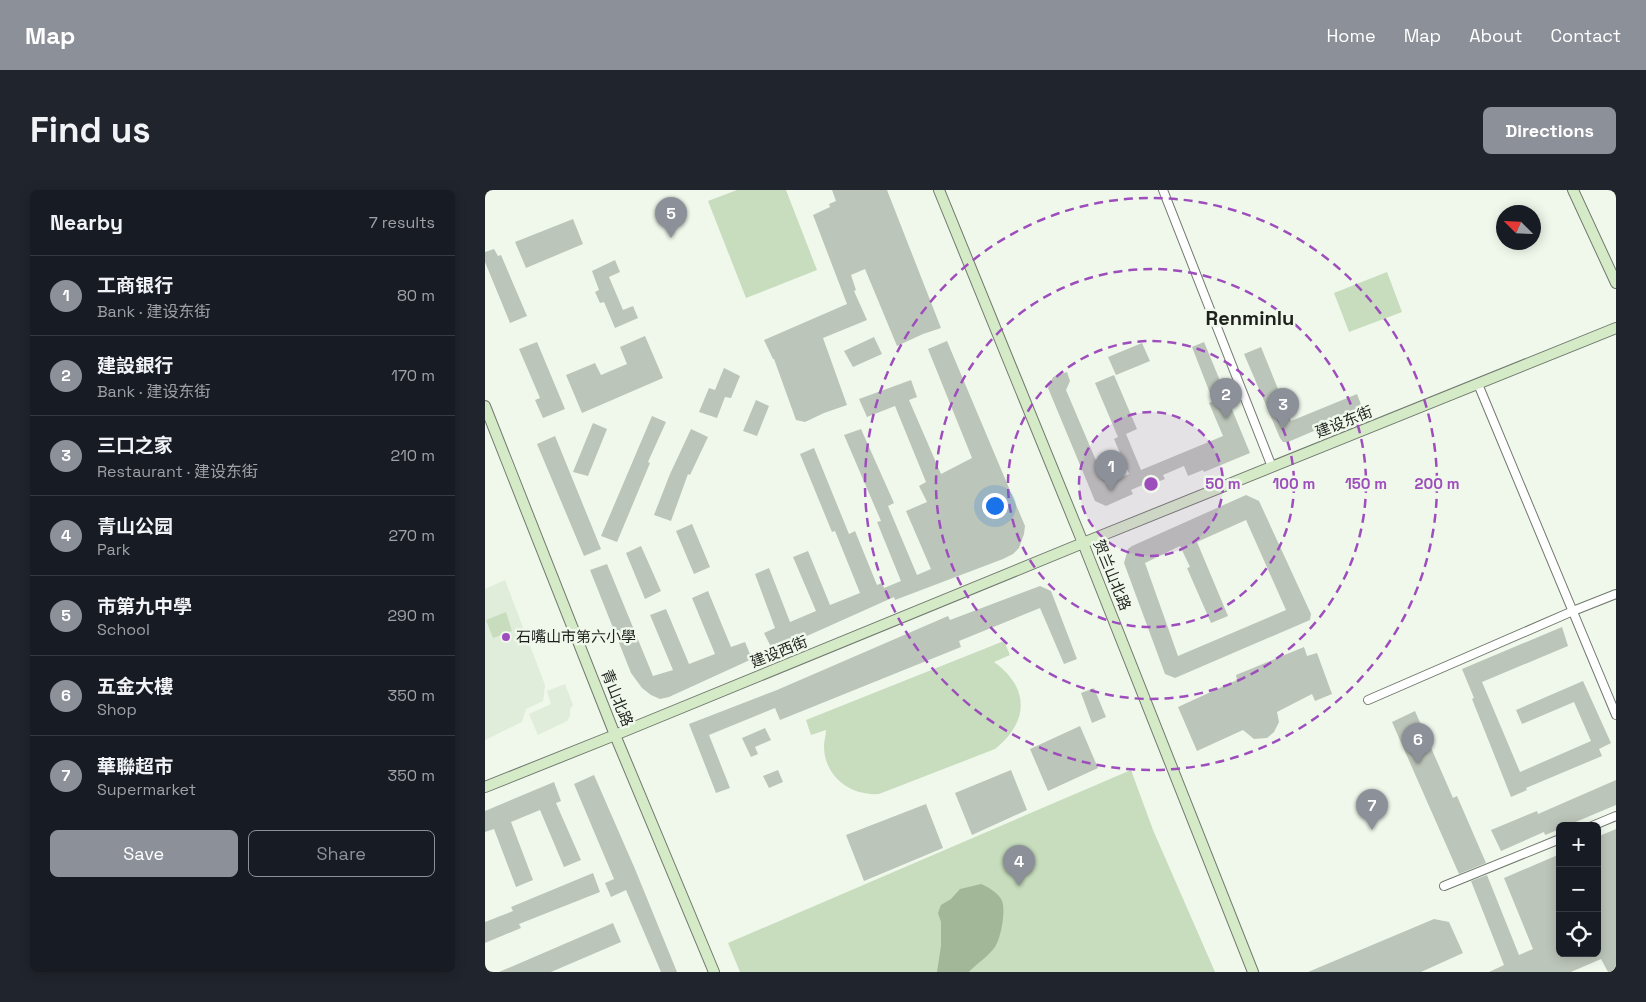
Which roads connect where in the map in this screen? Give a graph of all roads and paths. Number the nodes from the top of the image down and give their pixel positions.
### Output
1 (939, 190) edge
2 (1163, 190) edge
3 (1573, 190) edge
4 (1616, 283) edge
5 (1616, 328) edge
6 (1478, 384) junction
7 (485, 406) edge
8 (1272, 467) junction
9 (1083, 543) junction
10 (1616, 594) edge
11 (1573, 611) junction
12 (1368, 700) dead end
13 (1616, 715) edge
14 (615, 735) junction
15 (485, 787) edge
16 (1616, 816) edge
17 (1601, 822) edge
18 (1556, 841) edge
19 (1444, 886) dead end
20 (715, 972) edge
21 (1253, 972) edge

1 - 9 main road, 贺兰山北路
2 - 8 street
3 - 4 main road
5 - 6 main road, 建设东街
6 - 8 main road, 建设东街
6 - 11 street
7 - 14 main road, 青山北路
8 - 9 main road, 建设东街
9 - 14 main road, 建设西街
9 - 21 main road, 贺兰山北路
10 - 11 street
11 - 12 street
11 - 13 street
14 - 15 main road, 建设西街
14 - 20 main road, 青山北路
16 - 17 street
18 - 19 street

